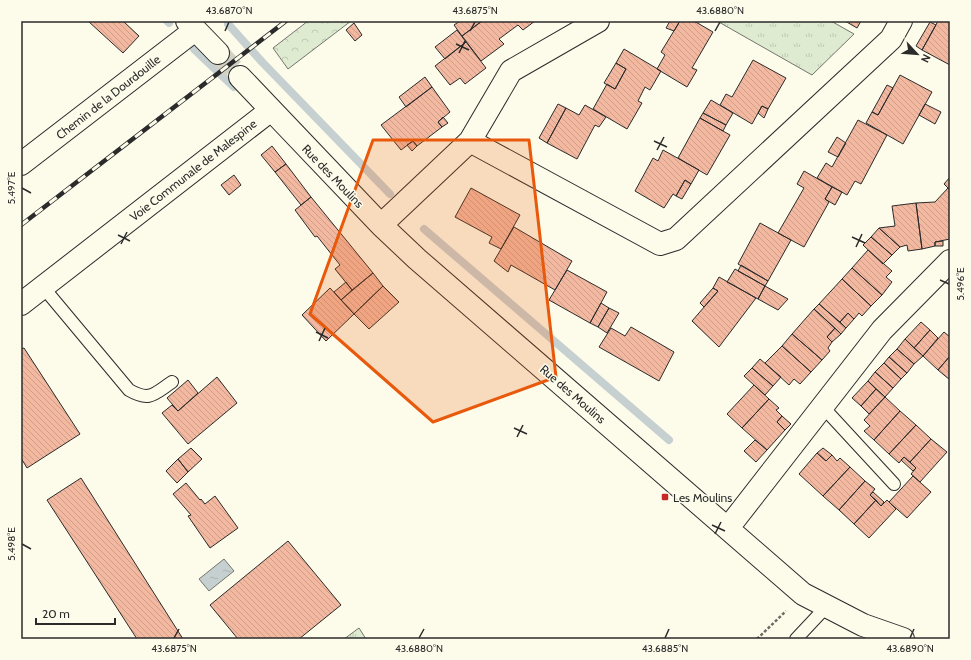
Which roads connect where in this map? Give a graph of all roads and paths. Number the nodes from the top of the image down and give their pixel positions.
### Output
1 (598, 21) edge
2 (901, 21) edge
3 (191, 25) edge
4 (218, 53) tunnel mouth
5 (240, 77) tunnel mouth
6 (271, 110) junction
7 (470, 141) junction
8 (21, 164) edge
9 (381, 225) junction
10 (950, 260) edge
11 (43, 287) junction
12 (21, 304) edge
13 (172, 382) dead end
14 (822, 406) junction
15 (894, 484) dead end
16 (728, 528) junction
17 (803, 594) junction
18 (826, 606) junction
19 (757, 639) edge
20 (796, 639) edge
21 (903, 639) edge

1 - 7 street
2 - 7 street
3 - 4 street
3 - 8 street, Chemin de la Dourdouille
5 - 6 street, Rue des Moulins
6 - 9 street, Rue des Moulins
6 - 11 street, Voie Communale de Malespine
7 - 9 street
9 - 16 street, Rue des Moulins
10 - 14 street
11 - 12 street, Voie Communale de Malespine
11 - 13 lane
14 - 15 lane
14 - 16 street
16 - 17 street, Rue des Moulins
17 - 18 street, Rue des Moulins
17 - 19 path
18 - 20 lane
18 - 21 street, Rue des Moulins

